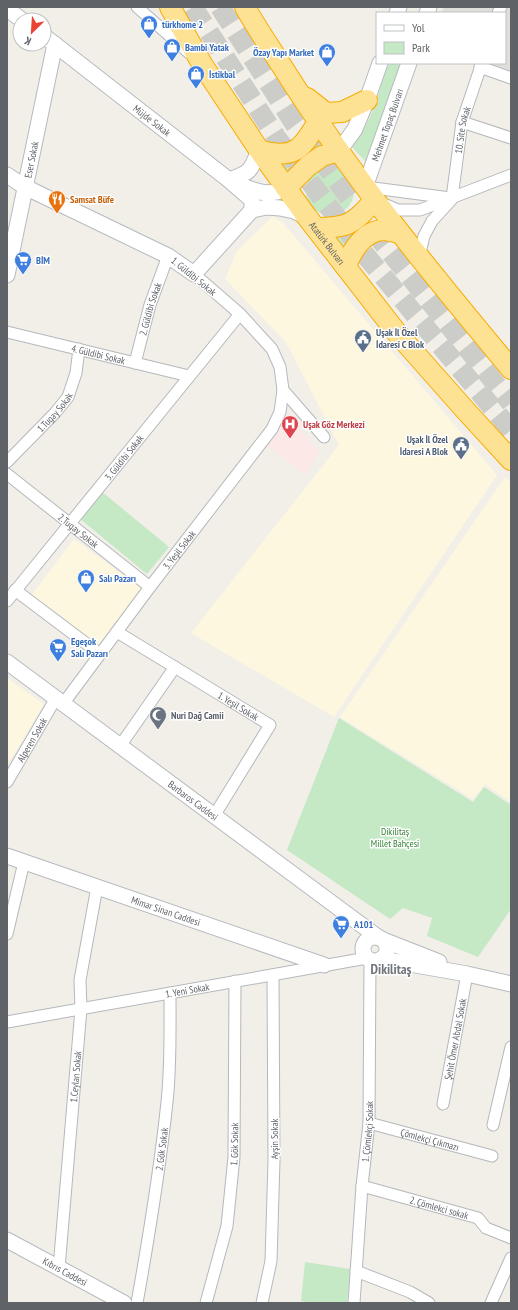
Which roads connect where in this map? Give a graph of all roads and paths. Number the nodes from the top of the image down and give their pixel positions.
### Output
1 (137, 7) edge
2 (170, 7) edge
3 (245, 7) edge
4 (507, 7) edge
5 (511, 8) edge
6 (52, 42) edge
7 (48, 52) edge
8 (202, 64) junction
9 (380, 64) edge
10 (409, 64) edge
11 (481, 65) edge
12 (511, 78) edge
13 (297, 90) junction
14 (367, 100) junction
15 (318, 121) junction
16 (462, 122) junction
17 (511, 138) edge
18 (259, 150) junction
19 (338, 151) junction
20 (7, 175) edge
21 (511, 175) edge
22 (229, 180) junction
23 (25, 187) junction
24 (286, 188) junction
25 (370, 194) junction
26 (452, 198) junction
27 (252, 210) junction
28 (312, 223) junction
29 (399, 233) junction
30 (168, 256) junction
31 (419, 257) junction
32 (346, 267) junction
33 (194, 274) junction
34 (7, 275) edge
35 (240, 314) junction
36 (7, 332) edge
37 (79, 349) junction
38 (508, 360) edge
39 (135, 363) junction
40 (189, 376) junction
41 (283, 390) junction
42 (324, 437) dead end
43 (511, 460) edge
44 (7, 462) edge
45 (7, 474) edge
46 (70, 523) junction
47 (150, 587) junction
48 (15, 590) junction
49 (7, 600) edge
50 (117, 632) junction
51 (100, 654) junction
52 (7, 662) edge
53 (174, 667) junction
54 (60, 701) junction
55 (120, 746) junction
56 (7, 782) edge
57 (214, 816) junction
58 (7, 856) edge
59 (24, 862) junction
60 (97, 887) junction
61 (7, 934) edge
62 (381, 939) junction
63 (372, 959) junction
64 (324, 965) junction
65 (273, 974) junction
66 (467, 974) junction
67 (235, 981) junction
68 (510, 983) edge
69 (170, 993) junction
70 (81, 1009) junction
71 (7, 1022) edge
72 (511, 1047) edge
73 (443, 1104) dead end
74 (369, 1123) junction
75 (494, 1125) dead end
76 (492, 1156) dead end
77 (362, 1186) junction
78 (511, 1238) edge
79 (7, 1240) edge
80 (511, 1258) edge
81 (59, 1268) junction
82 (356, 1271) junction
83 (119, 1302) edge
84 (138, 1303) edge
85 (206, 1303) edge
86 (262, 1303) edge
87 (354, 1303) edge
88 (429, 1303) edge
89 (491, 1303) edge

1 - 8 street
2 - 8 highway, Atatürk Bulvarı
3 - 13 highway
4 - 5 street
6 - 22 street, Müjde Sokak
7 - 23 street, Eser Sokak
8 - 18 highway, Atatürk Bulvarı
9 - 14 street
10 - 25 street, Mehmet Topaç Bulvarı
11 - 12 street
11 - 16 street, 10. Site Sokak
13 - 14 highway
13 - 15 highway
14 - 19 street
15 - 18 highway
15 - 19 highway
16 - 17 street
16 - 26 street, 10. Site Sokak
18 - 22 street
18 - 24 highway, Atatürk Bulvarı
19 - 24 highway
19 - 25 highway
20 - 23 street, 1. Güldibi Sokak
21 - 26 street
22 - 24 street
22 - 27 street, Müjde Sokak
23 - 30 street, 1. Güldibi Sokak
23 - 34 street, Eser Sokak
24 - 28 highway, Atatürk Bulvarı
25 - 26 street
25 - 26 street
25 - 28 highway
25 - 29 highway
26 - 31 street
27 - 28 street
27 - 33 street
28 - 32 highway, Atatürk Bulvarı
29 - 31 highway
29 - 32 highway
30 - 33 street, 1. Güldibi Sokak
30 - 39 street, 2. Güldibi Sokak
31 - 38 highway
32 - 43 highway, Atatürk Bulvarı
33 - 35 street, 1. Güldibi Sokak
35 - 40 street, 3. Güldibi Sokak
35 - 41 street, 1. Güldibi Sokak
36 - 37 street, 4. Güldibi Sokak
37 - 39 street, 4. Güldibi Sokak
37 - 44 street, 1.Tugay Sokak
39 - 40 street, 4. Güldibi Sokak
40 - 46 street, 3. Güldibi Sokak
41 - 42 street
41 - 47 street, 3. Yeşil Sokak
45 - 46 street, 2.Tugay Sokak
46 - 47 street, 2.Tugay Sokak
46 - 48 street, 3. Güldibi Sokak
47 - 50 street, 3. Yeşil Sokak
48 - 49 street, 3. Güldibi Sokak
48 - 51 street
50 - 51 street, 3. Yeşil Sokak
50 - 53 street, 1. Yeşil Sokak
51 - 54 street, 3. Yeşil Sokak
52 - 54 street, Barbaros Caddesi
53 - 55 street
53 - 57 street, 1. Yeşil Sokak
54 - 55 street, Barbaros Caddesi
54 - 56 street, Alperen Sokak
55 - 57 street, Barbaros Caddesi
57 - 62 street, Barbaros Caddesi
58 - 59 street, Mimar Sinan Caddesi
59 - 60 street, Mimar Sinan Caddesi
59 - 61 street
60 - 64 street, Mimar Sinan Caddesi
60 - 70 street, 1.Ceylan Sokak
62 - 63 street
62 - 63 street
62 - 66 street, Barbaros Caddesi
63 - 64 street, 1. Yeni Sokak
63 - 66 street
63 - 74 street, 1. Çömlekçi Sokak
64 - 65 street, 1. Yeni Sokak
65 - 67 street, 1. Yeni Sokak
65 - 86 street, Ayşin Sokak
66 - 68 street
66 - 73 street, Şehit Ömer Abdal Sokak
67 - 69 street, 1. Yeni Sokak
67 - 85 street, 1. Gök Sokak
69 - 70 street, 1. Yeni Sokak
69 - 84 street, 2. Gök Sokak
70 - 71 street, 1. Yeni Sokak
70 - 81 street, 1.Ceylan Sokak
72 - 75 street
74 - 76 street, Çömlekçi Çıkmazı
74 - 77 street, 1. Çömlekçi Sokak
77 - 78 street, 2. Çömlekci sokak
77 - 82 street, 1. Çömlekçi Sokak
79 - 81 street, Kıbrıs Caddesi
80 - 89 street
81 - 83 street, Kıbrıs Caddesi
82 - 87 street, 1. Çömlekçi Sokak
82 - 88 street

